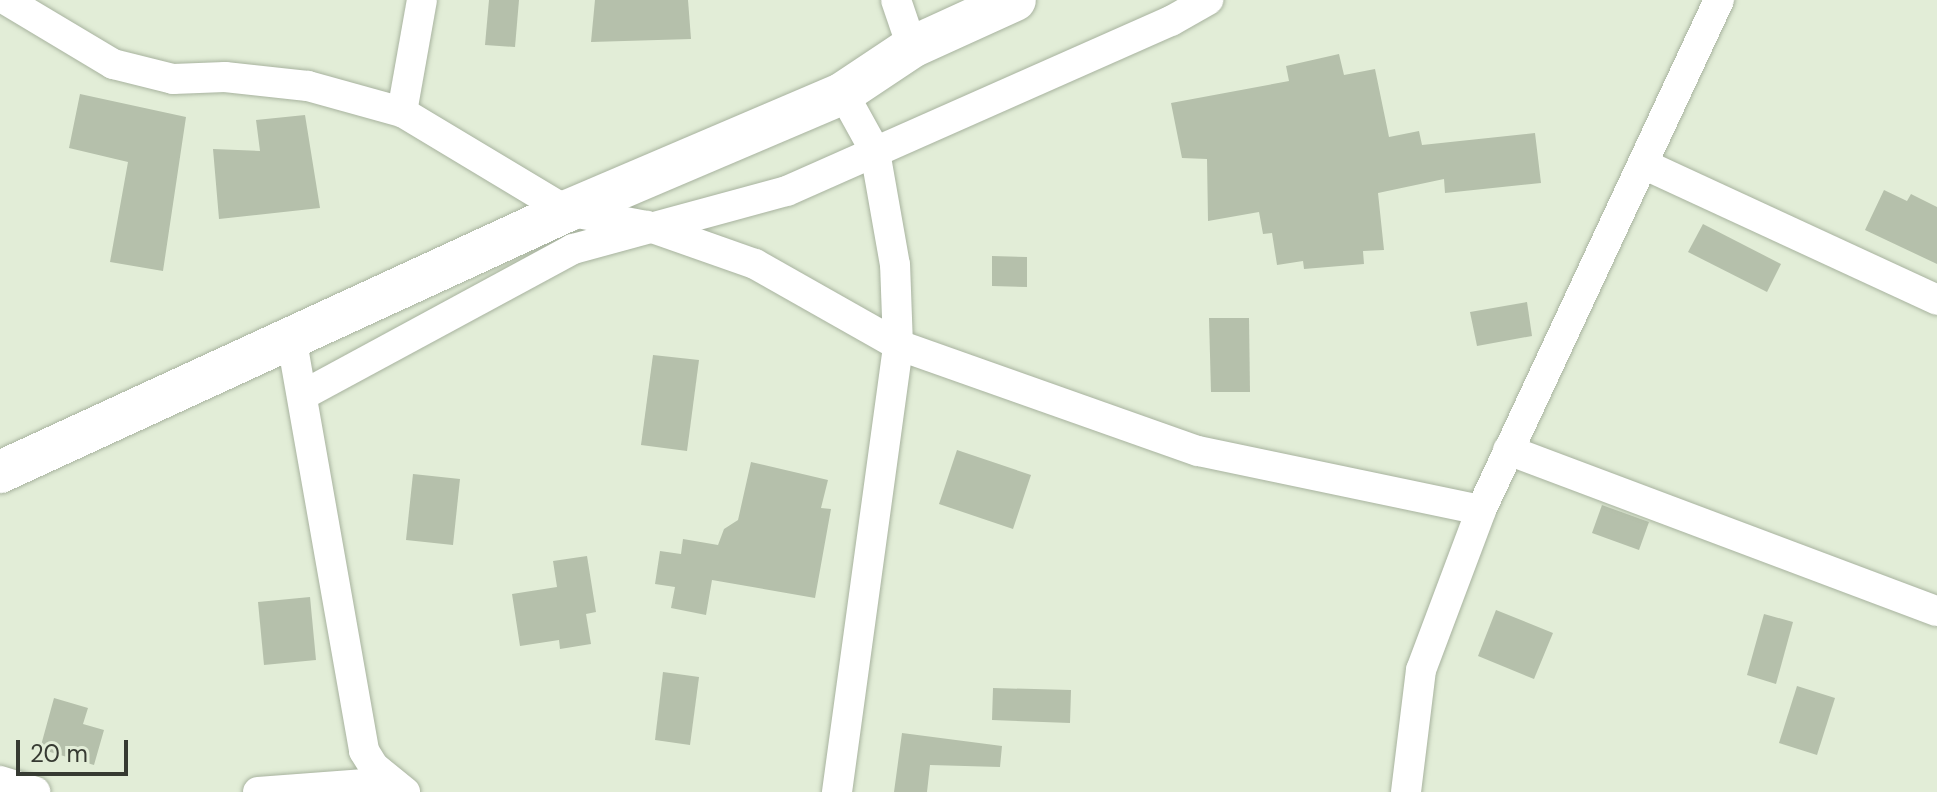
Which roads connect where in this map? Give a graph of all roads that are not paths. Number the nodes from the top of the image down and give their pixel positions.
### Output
1 (6, 0) edge
2 (422, 0) edge
3 (896, 0) edge
4 (1015, 0) edge
5 (1208, 0) edge
6 (1719, 0) edge
7 (912, 47) junction
8 (843, 93) junction
9 (402, 112) junction
10 (875, 151) junction
11 (1643, 164) junction
12 (567, 211) junction
13 (647, 226) junction
14 (1937, 300) edge
15 (291, 336) junction
16 (898, 345) junction
17 (305, 394) junction
18 (1508, 450) junction
19 (0, 472) edge
20 (1481, 510) junction
21 (1937, 611) edge
22 (0, 781) edge
23 (398, 787) edge
24 (35, 792) edge
25 (258, 792) edge
26 (837, 792) edge
27 (1406, 792) edge

1 - 9 street
2 - 9 street
3 - 7 street
4 - 7 street
5 - 10 street
6 - 11 street
7 - 8 street
8 - 10 street
8 - 12 street
9 - 12 street
10 - 13 street
10 - 16 street
11 - 14 street
11 - 18 street
12 - 13 street
12 - 15 street
13 - 16 street
13 - 17 street
15 - 17 street
15 - 19 street
16 - 20 street
16 - 26 street
17 - 23 street
18 - 20 street
18 - 21 street
20 - 27 street
22 - 24 street
23 - 25 street

